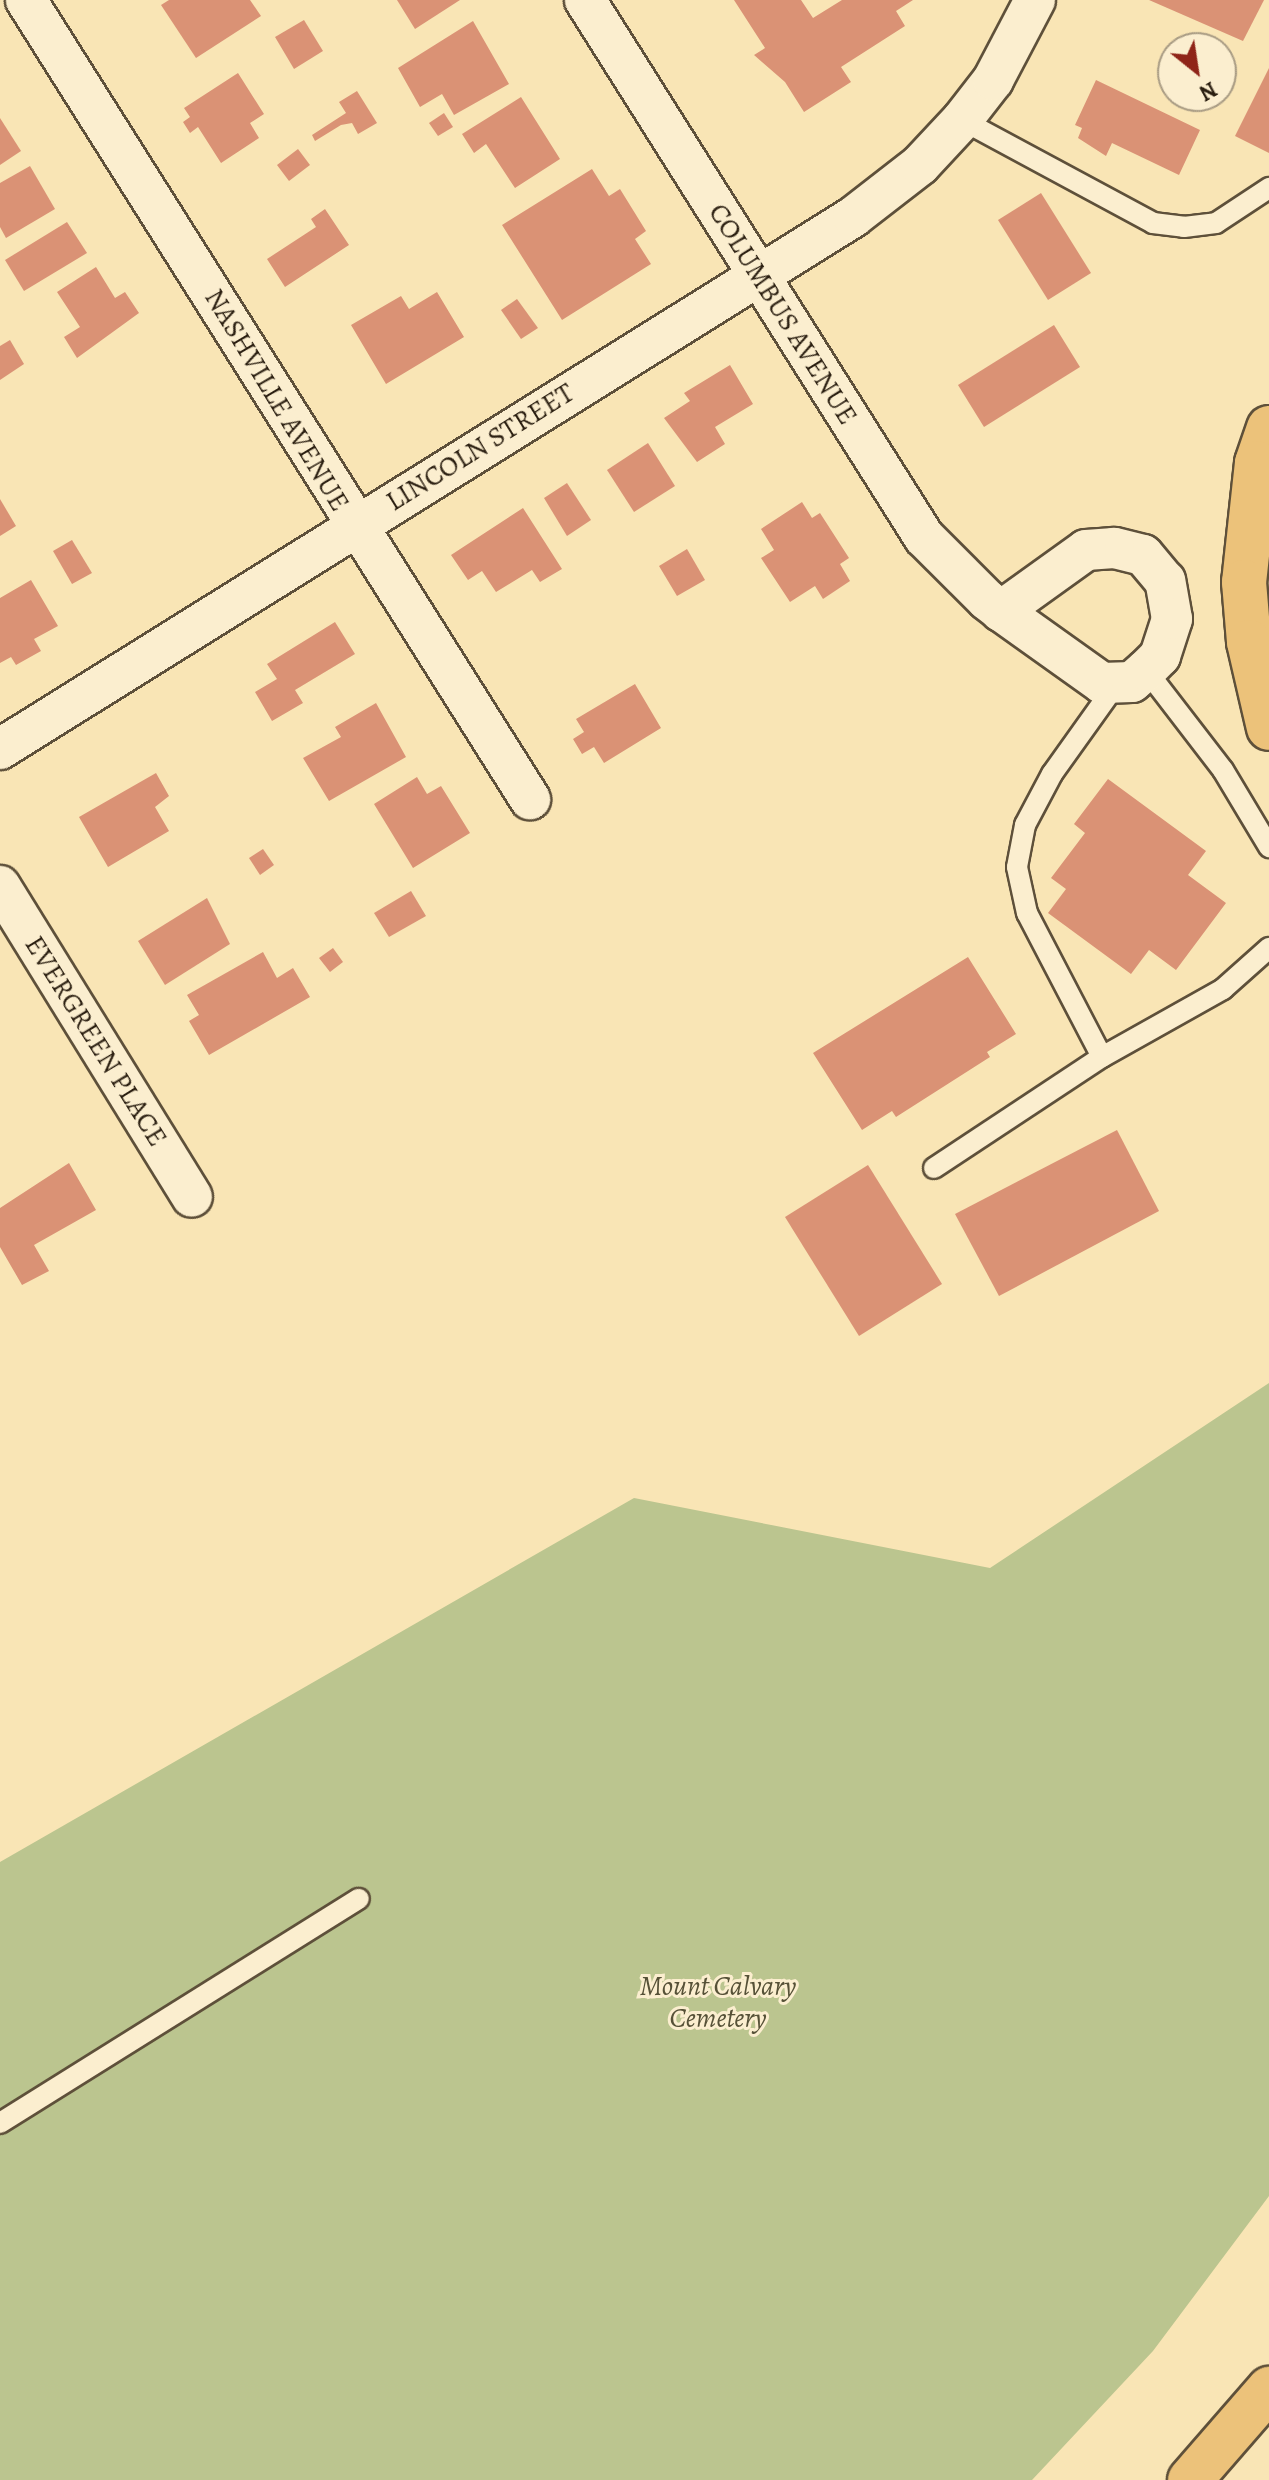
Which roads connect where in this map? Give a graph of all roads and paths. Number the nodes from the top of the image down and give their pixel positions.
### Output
1 (26, 0) edge
2 (585, 0) edge
3 (1035, 0) edge
4 (962, 120) junction
5 (1269, 188) edge
6 (757, 273) junction
7 (1269, 428) edge
8 (354, 526) junction
9 (1001, 611) junction
10 (1132, 676) junction
11 (1269, 728) edge
12 (0, 749) edge
13 (530, 799) dead end
14 (1269, 847) edge
15 (0, 886) edge
16 (1269, 948) edge
17 (1102, 1057) junction
18 (934, 1168) dead end
19 (192, 1197) dead end
20 (359, 1899) dead end
21 (0, 2123) edge
22 (1269, 2389) edge
23 (1190, 2480) edge

1 - 8 street, NASHVILLE AVENUE
2 - 6 street, COLUMBUS AVENUE
3 - 4 street, LINCOLN STREET
4 - 5 lane
4 - 6 street, LINCOLN STREET
6 - 8 street, LINCOLN STREET
6 - 9 street, COLUMBUS AVENUE
7 - 11 highway
8 - 12 street, LINCOLN STREET
8 - 13 street, NASHVILLE AVENUE
9 - 10 street, COLUMBUS AVENUE
9 - 10 street
10 - 14 lane
10 - 17 lane
15 - 19 street, EVERGREEN PLACE
16 - 17 lane
17 - 18 lane
20 - 21 lane
22 - 23 highway

